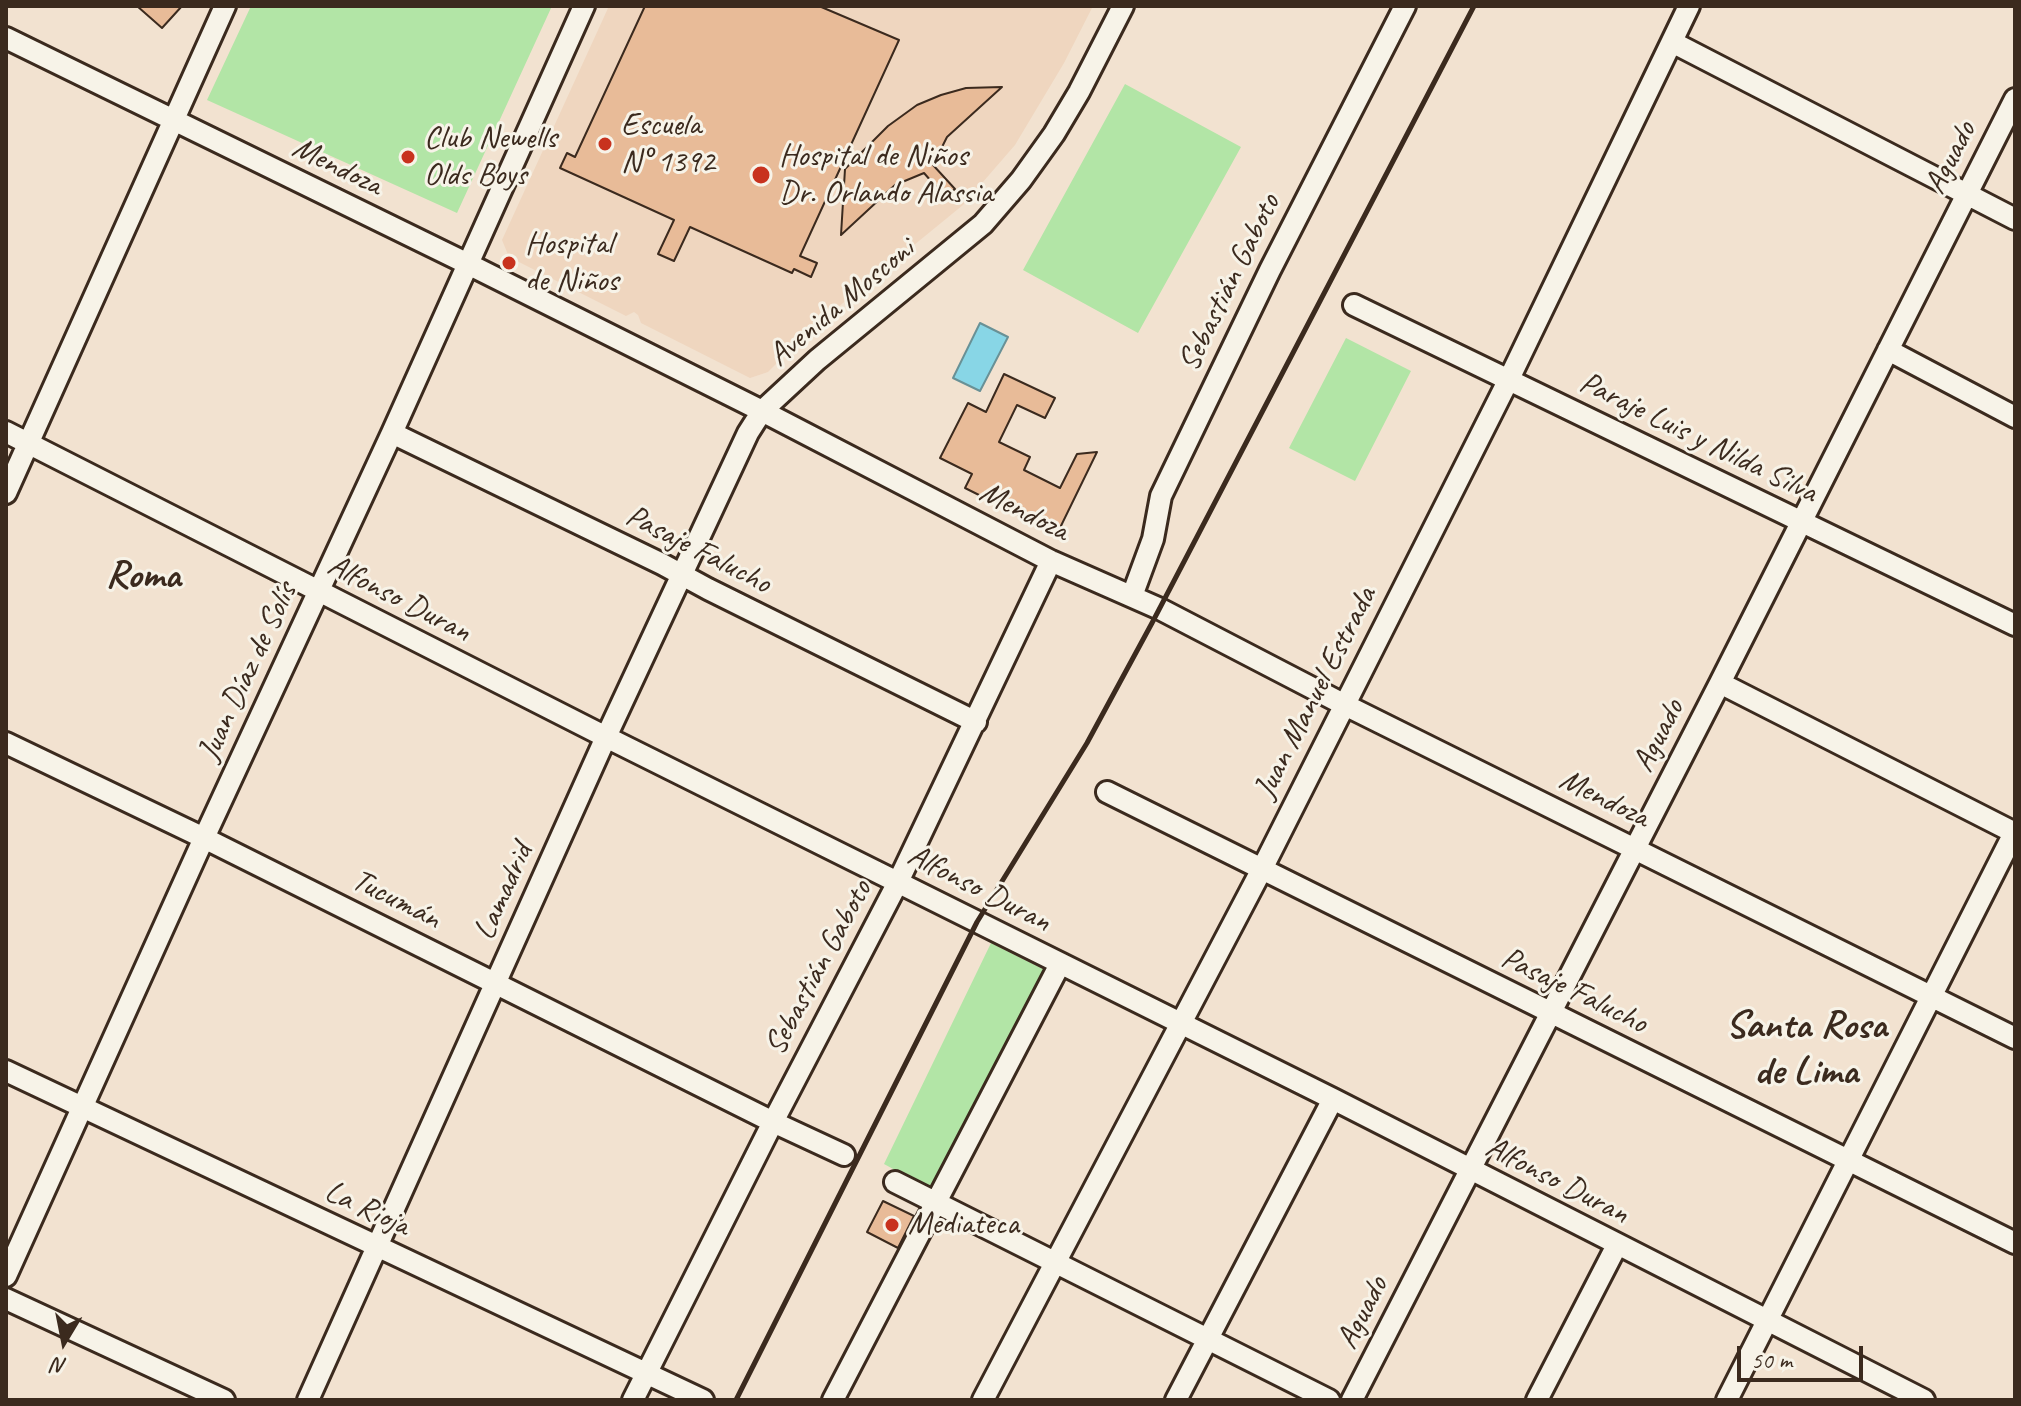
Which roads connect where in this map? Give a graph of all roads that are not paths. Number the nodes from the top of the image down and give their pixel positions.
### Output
1 (225, 6) edge
2 (584, 6) edge
3 (1123, 6) edge
4 (1405, 6) edge
5 (1689, 6) edge
6 (6, 38) edge
7 (1672, 42) junction
8 (2015, 99) edge
9 (173, 121) junction
10 (1966, 194) junction
11 (2015, 219) edge
12 (468, 264) junction
13 (1354, 305) dead end
14 (1888, 350) junction
15 (1509, 379) junction
16 (762, 411) junction
17 (2015, 417) edge
18 (6, 432) edge
19 (392, 433) junction
20 (29, 444) junction
21 (6, 493) edge
22 (1801, 522) junction
23 (1051, 561) junction
24 (680, 575) junction
25 (319, 592) junction
26 (1132, 596) junction
27 (2015, 625) edge
28 (1720, 683) junction
29 (1343, 704) junction
30 (976, 722) junction
31 (606, 737) junction
32 (6, 743) edge
33 (1107, 792) dead end
34 (2015, 832) edge
35 (204, 838) junction
36 (1635, 848) junction
37 (1262, 869) junction
38 (898, 882) junction
39 (1060, 964) junction
40 (496, 984) junction
41 (1933, 997) junction
42 (1551, 1013) junction
43 (1180, 1025) junction
44 (2015, 1038) edge
45 (6, 1071) edge
46 (1333, 1099) junction
47 (84, 1108) junction
48 (773, 1122) junction
49 (844, 1155) dead end
50 (1850, 1161) junction
51 (1470, 1171) junction
52 (895, 1182) dead end
53 (936, 1203) junction
54 (2015, 1243) edge
55 (1617, 1245) junction
56 (378, 1248) junction
57 (1054, 1264) junction
58 (6, 1276) edge
59 (6, 1299) edge
60 (1769, 1321) junction
61 (1207, 1339) junction
62 (647, 1373) junction
63 (1914, 1398) edge
64 (224, 1400) edge
65 (308, 1400) edge
66 (633, 1400) edge
67 (703, 1400) edge
68 (833, 1400) edge
69 (983, 1400) edge
70 (1176, 1400) edge
71 (1329, 1400) edge
72 (1352, 1400) edge
73 (1537, 1400) edge
74 (1727, 1400) edge

1 - 9 street
2 - 12 street, Juan Díaz de Solís
3 - 16 street, Avenida Mosconi
4 - 26 street, Sebastián Gaboto
5 - 7 street, Juan Manuel Estrada
6 - 9 street, Mendoza
7 - 10 street
7 - 15 street, Juan Manuel Estrada
8 - 10 street, Aguado
9 - 12 street, Mendoza
9 - 20 street
10 - 11 street
10 - 14 street, Aguado
12 - 16 street, Mendoza
12 - 19 street, Juan Díaz de Solís
13 - 15 street, Paraje Luis y Nilda Silva
14 - 17 street
14 - 22 street, Aguado
15 - 22 street, Paraje Luis y Nilda Silva
15 - 29 street, Juan Manuel Estrada
16 - 23 street, Mendoza
16 - 24 street, Lamadrid
18 - 20 street, Alfonso Duran
19 - 24 street, Pasaje Falucho
19 - 25 street, Juan Díaz de Solís
20 - 21 street
20 - 25 street, Alfonso Duran
22 - 27 street, Paraje Luis y Nilda Silva
22 - 28 street, Aguado
23 - 26 street, Mendoza
23 - 30 street, Sebastián Gaboto
24 - 30 street, Pasaje Falucho
24 - 31 street, Lamadrid
25 - 31 street, Alfonso Duran
25 - 35 street, Juan Díaz de Solís
26 - 29 street, Mendoza
28 - 34 street
28 - 36 street, Aguado
29 - 36 street, Mendoza
29 - 37 street, Juan Manuel Estrada
30 - 38 street, Sebastián Gaboto
31 - 38 street, Alfonso Duran
31 - 40 street, Lamadrid
32 - 35 street, Tucumán
33 - 37 street, Pasaje Falucho
34 - 41 street
35 - 40 street, Tucumán
35 - 47 street, Juan Díaz de Solís
36 - 41 street, Mendoza
36 - 42 street, Aguado
37 - 42 street, Pasaje Falucho
37 - 43 street, Juan Manuel Estrada
38 - 39 street, Alfonso Duran
38 - 48 street, Sebastián Gaboto
39 - 43 street, Alfonso Duran
39 - 53 street
40 - 48 street, Tucumán
40 - 56 street, Lamadrid
41 - 44 street, Mendoza
41 - 50 street
42 - 50 street, Pasaje Falucho
42 - 51 street, Aguado
43 - 46 street, Alfonso Duran
43 - 57 street, Juan Manuel Estrada
45 - 47 street, La Rioja
46 - 51 street, Alfonso Duran
46 - 61 street
47 - 56 street, La Rioja
47 - 58 street, Juan Díaz de Solís
48 - 49 street, Tucumán
48 - 62 street, Sebastián Gaboto
50 - 54 street, Pasaje Falucho
50 - 60 street
51 - 55 street, Alfonso Duran
51 - 72 street, Aguado
52 - 53 street
53 - 57 street
53 - 68 street
55 - 60 street, Alfonso Duran
55 - 73 street
56 - 62 street, La Rioja
56 - 65 street, Lamadrid
57 - 61 street
57 - 69 street, Juan Manuel Estrada
59 - 64 street
60 - 63 street, Alfonso Duran
60 - 74 street
61 - 70 street
61 - 71 street
62 - 66 street, Sebastián Gaboto
62 - 67 street, La Rioja

